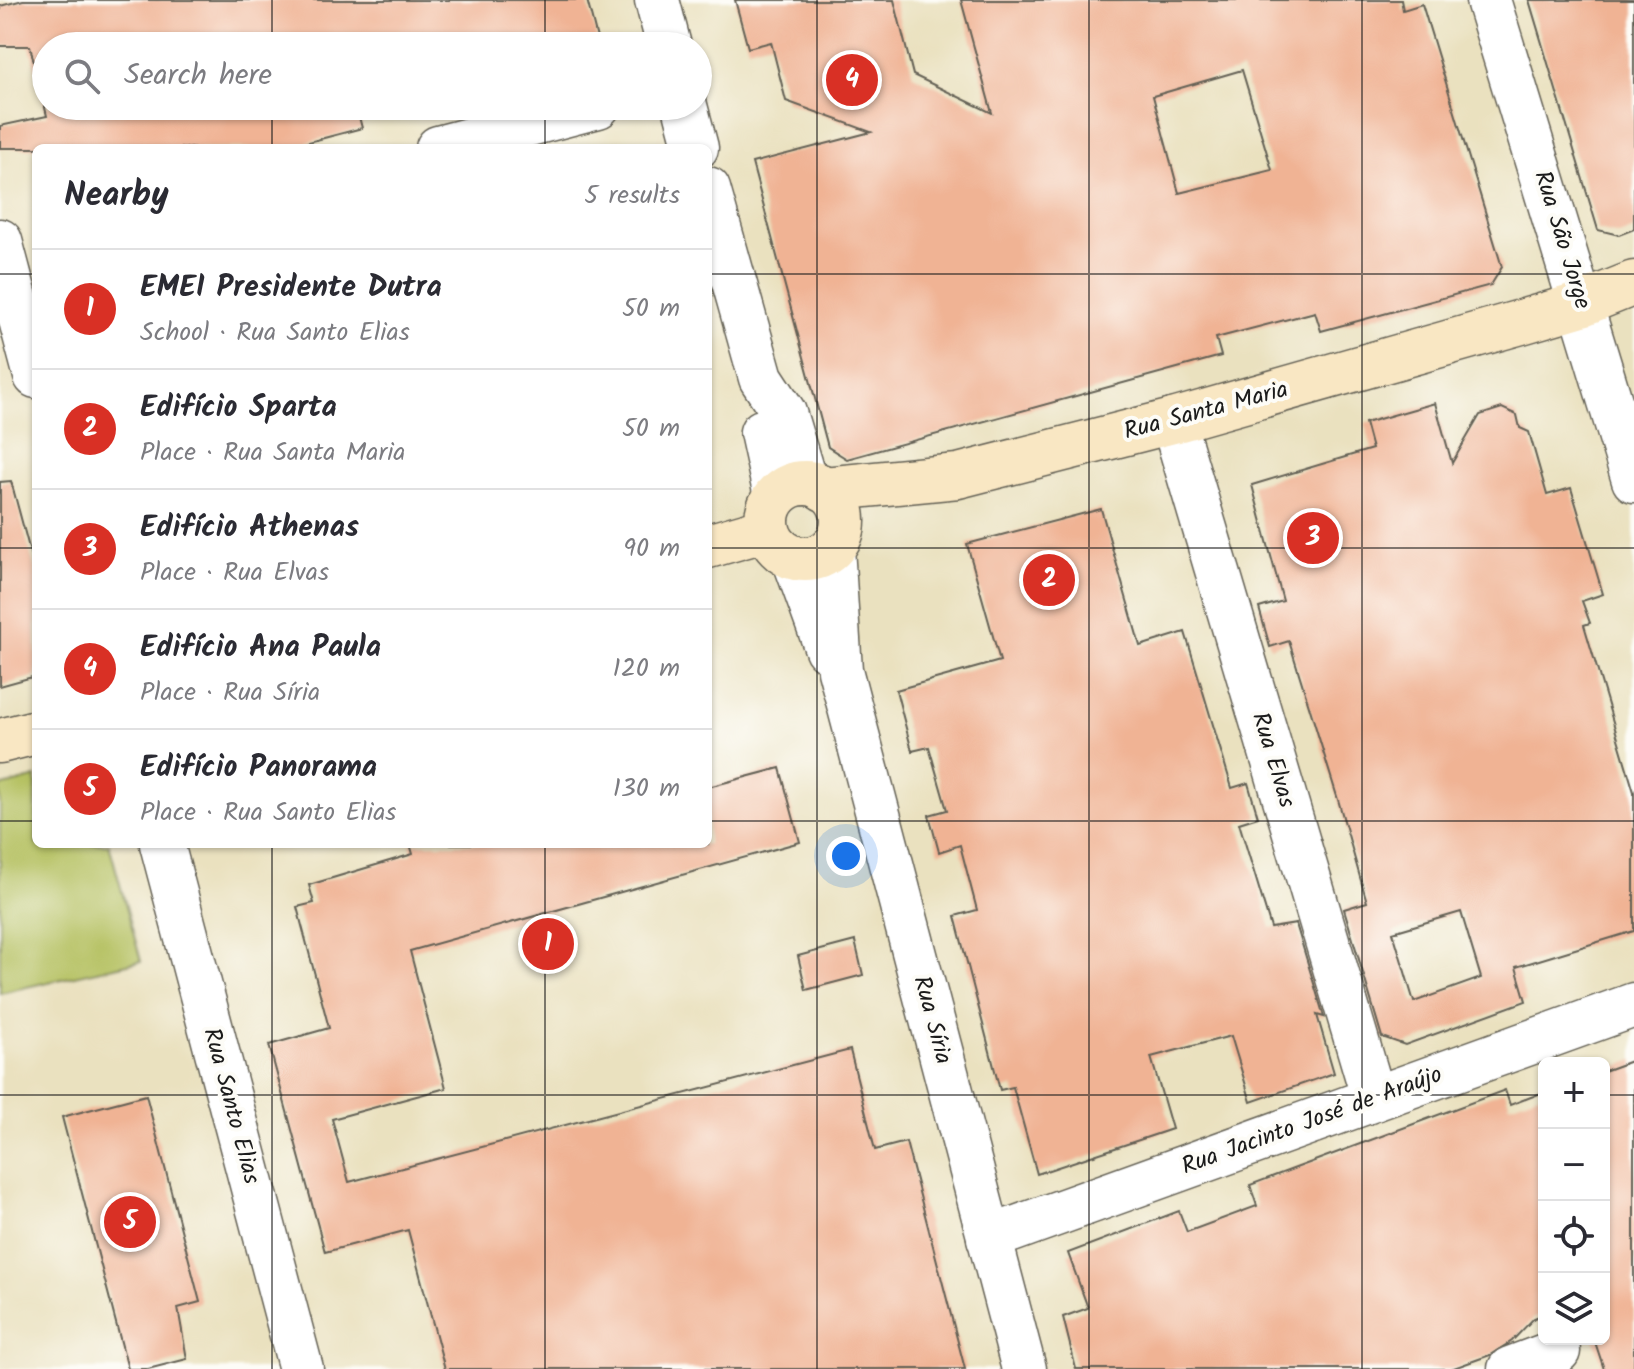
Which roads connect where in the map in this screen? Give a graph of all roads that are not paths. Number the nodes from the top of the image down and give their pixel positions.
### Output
1 (657, 0) edge
2 (1488, 0) edge
3 (665, 32) edge
4 (545, 120) edge
5 (689, 120) edge
6 (453, 144) edge
7 (695, 144) edge
8 (712, 203) edge
9 (14, 252) edge
10 (1634, 283) edge
11 (1582, 304) junction
12 (32, 353) edge
13 (1173, 421) junction
14 (1634, 480) edge
15 (800, 517) junction
16 (712, 545) edge
17 (32, 733) edge
18 (0, 741) edge
19 (163, 848) edge
20 (1634, 1005) edge
21 (1374, 1099) junction
22 (989, 1238) junction
23 (1558, 1351) dead end
24 (301, 1369) edge
25 (1024, 1369) edge
26 (1510, 1369) edge

1 - 3 street
2 - 11 street, Rua São Jorge
4 - 6 street
5 - 7 street
8 - 15 street, Rua Síria
9 - 12 street
10 - 11 street, Rua Santa Maria
11 - 13 street, Rua Santa Maria
11 - 14 street, Rua São Jorge
13 - 15 street, Rua Santa Maria
13 - 21 street, Rua Elvas
15 - 16 street, Rua Santa Maria
15 - 22 street, Rua Síria
17 - 18 street
19 - 24 street, Rua Santo Elias
20 - 21 street, Rua Jacinto José de Araújo
21 - 22 street, Rua Jacinto José de Araújo
22 - 25 street, Rua Síria
23 - 26 street

